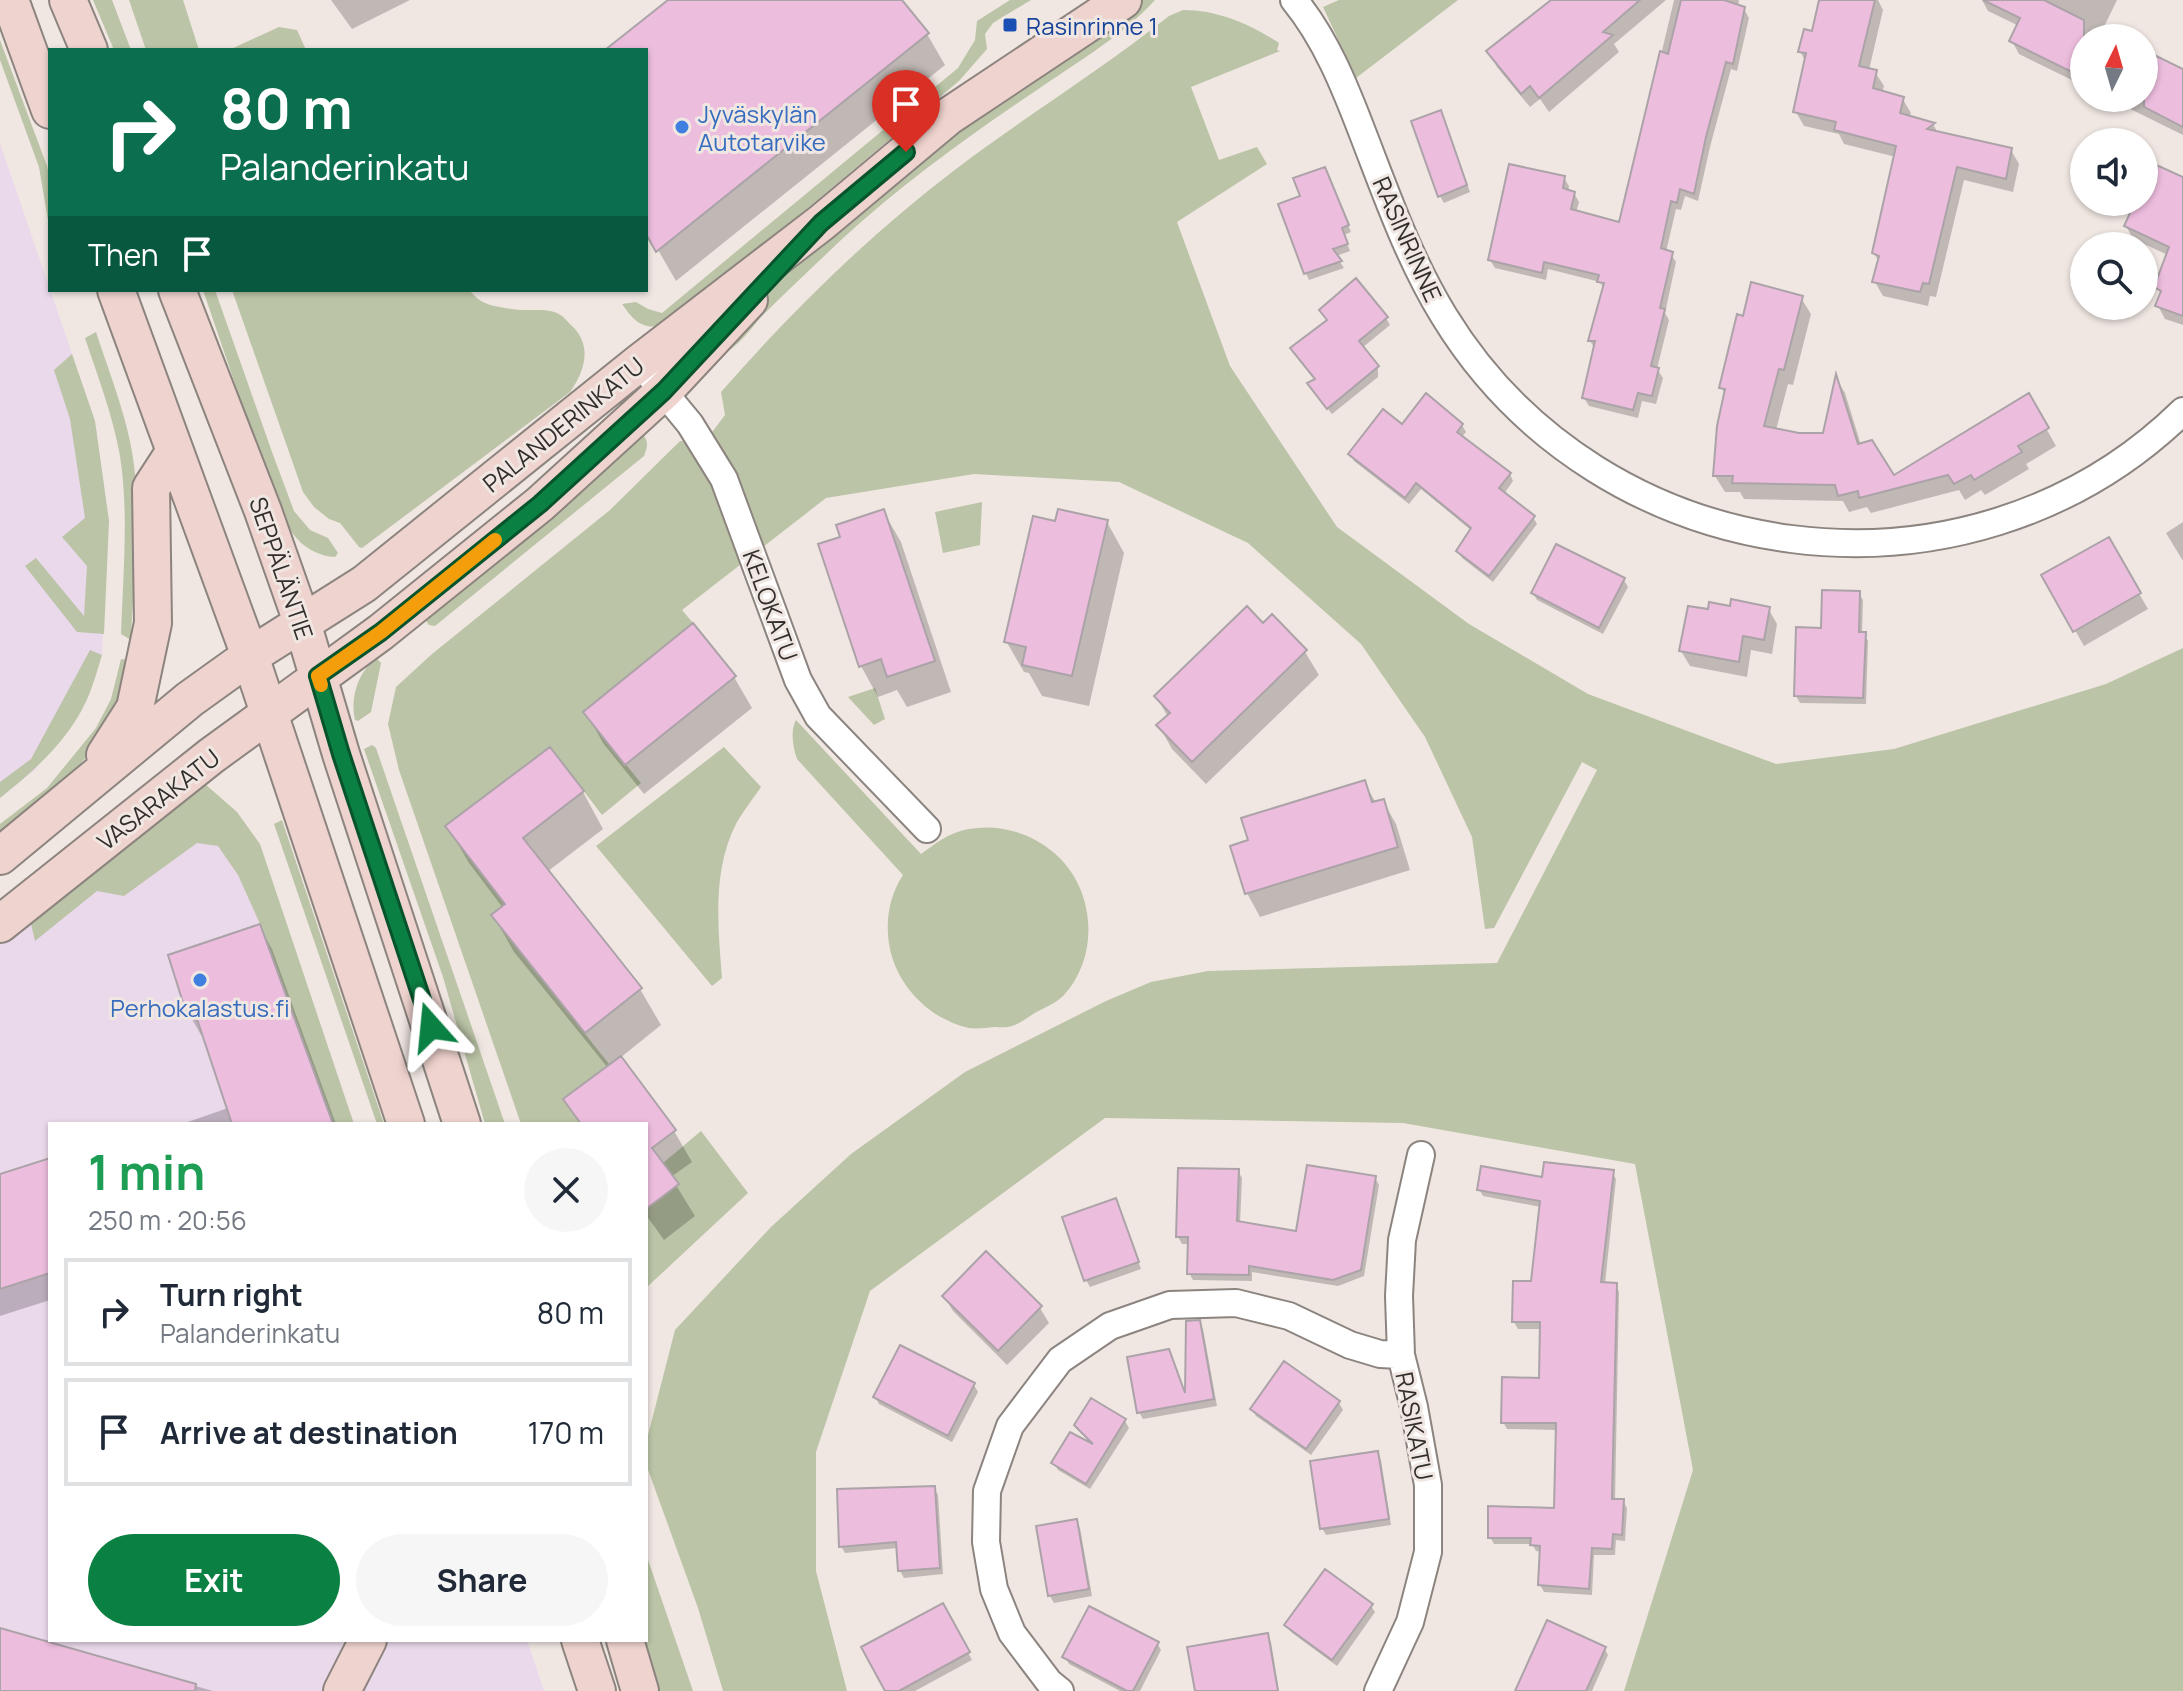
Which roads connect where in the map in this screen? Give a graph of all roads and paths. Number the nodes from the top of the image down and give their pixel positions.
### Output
1 (10, 0) edge
2 (68, 0) edge
3 (1123, 0) edge
4 (1294, 0) edge
5 (88, 48) edge
6 (48, 104) edge
7 (821, 223) junction
8 (117, 292) edge
9 (178, 292) edge
10 (639, 363) junction
11 (664, 391) junction
12 (2183, 411) edge
13 (175, 451) junction
14 (302, 622) junction
15 (250, 656) junction
16 (318, 676) junction
17 (269, 712) junction
18 (87, 783) junction
19 (927, 829) dead end
20 (0, 856) edge
21 (0, 924) edge
22 (405, 1122) edge
23 (461, 1122) edge
24 (1421, 1155) dead end
25 (1401, 1355) junction
26 (367, 1642) edge
27 (581, 1642) edge
28 (626, 1642) edge
29 (342, 1691) edge
30 (597, 1691) edge
31 (640, 1691) edge
32 (1060, 1691) edge
33 (1378, 1691) edge

1 - 6 street
2 - 5 street
3 - 7 street, PALANDERINKATU
4 - 12 street, RASINRINNE
7 - 10 street, PALANDERINKATU
7 - 11 street, PALANDERINKATU
8 - 13 street
9 - 14 street, SEPPÄLÄNTIE
10 - 11 street, KELOKATU
10 - 14 street, PALANDERINKATU
11 - 16 street, PALANDERINKATU
11 - 19 street, KELOKATU
13 - 15 street
13 - 18 street
14 - 15 street
14 - 16 street, SEPPÄLÄNTIE
15 - 17 street
15 - 18 street
16 - 17 street, VASARAKATU
16 - 23 street, SEPPÄLÄNTIE
17 - 21 street, VASARAKATU
17 - 22 street
18 - 20 street
24 - 25 street, RASIKATU
25 - 32 street
25 - 33 street, RASIKATU
26 - 29 street
27 - 30 street
28 - 31 street

